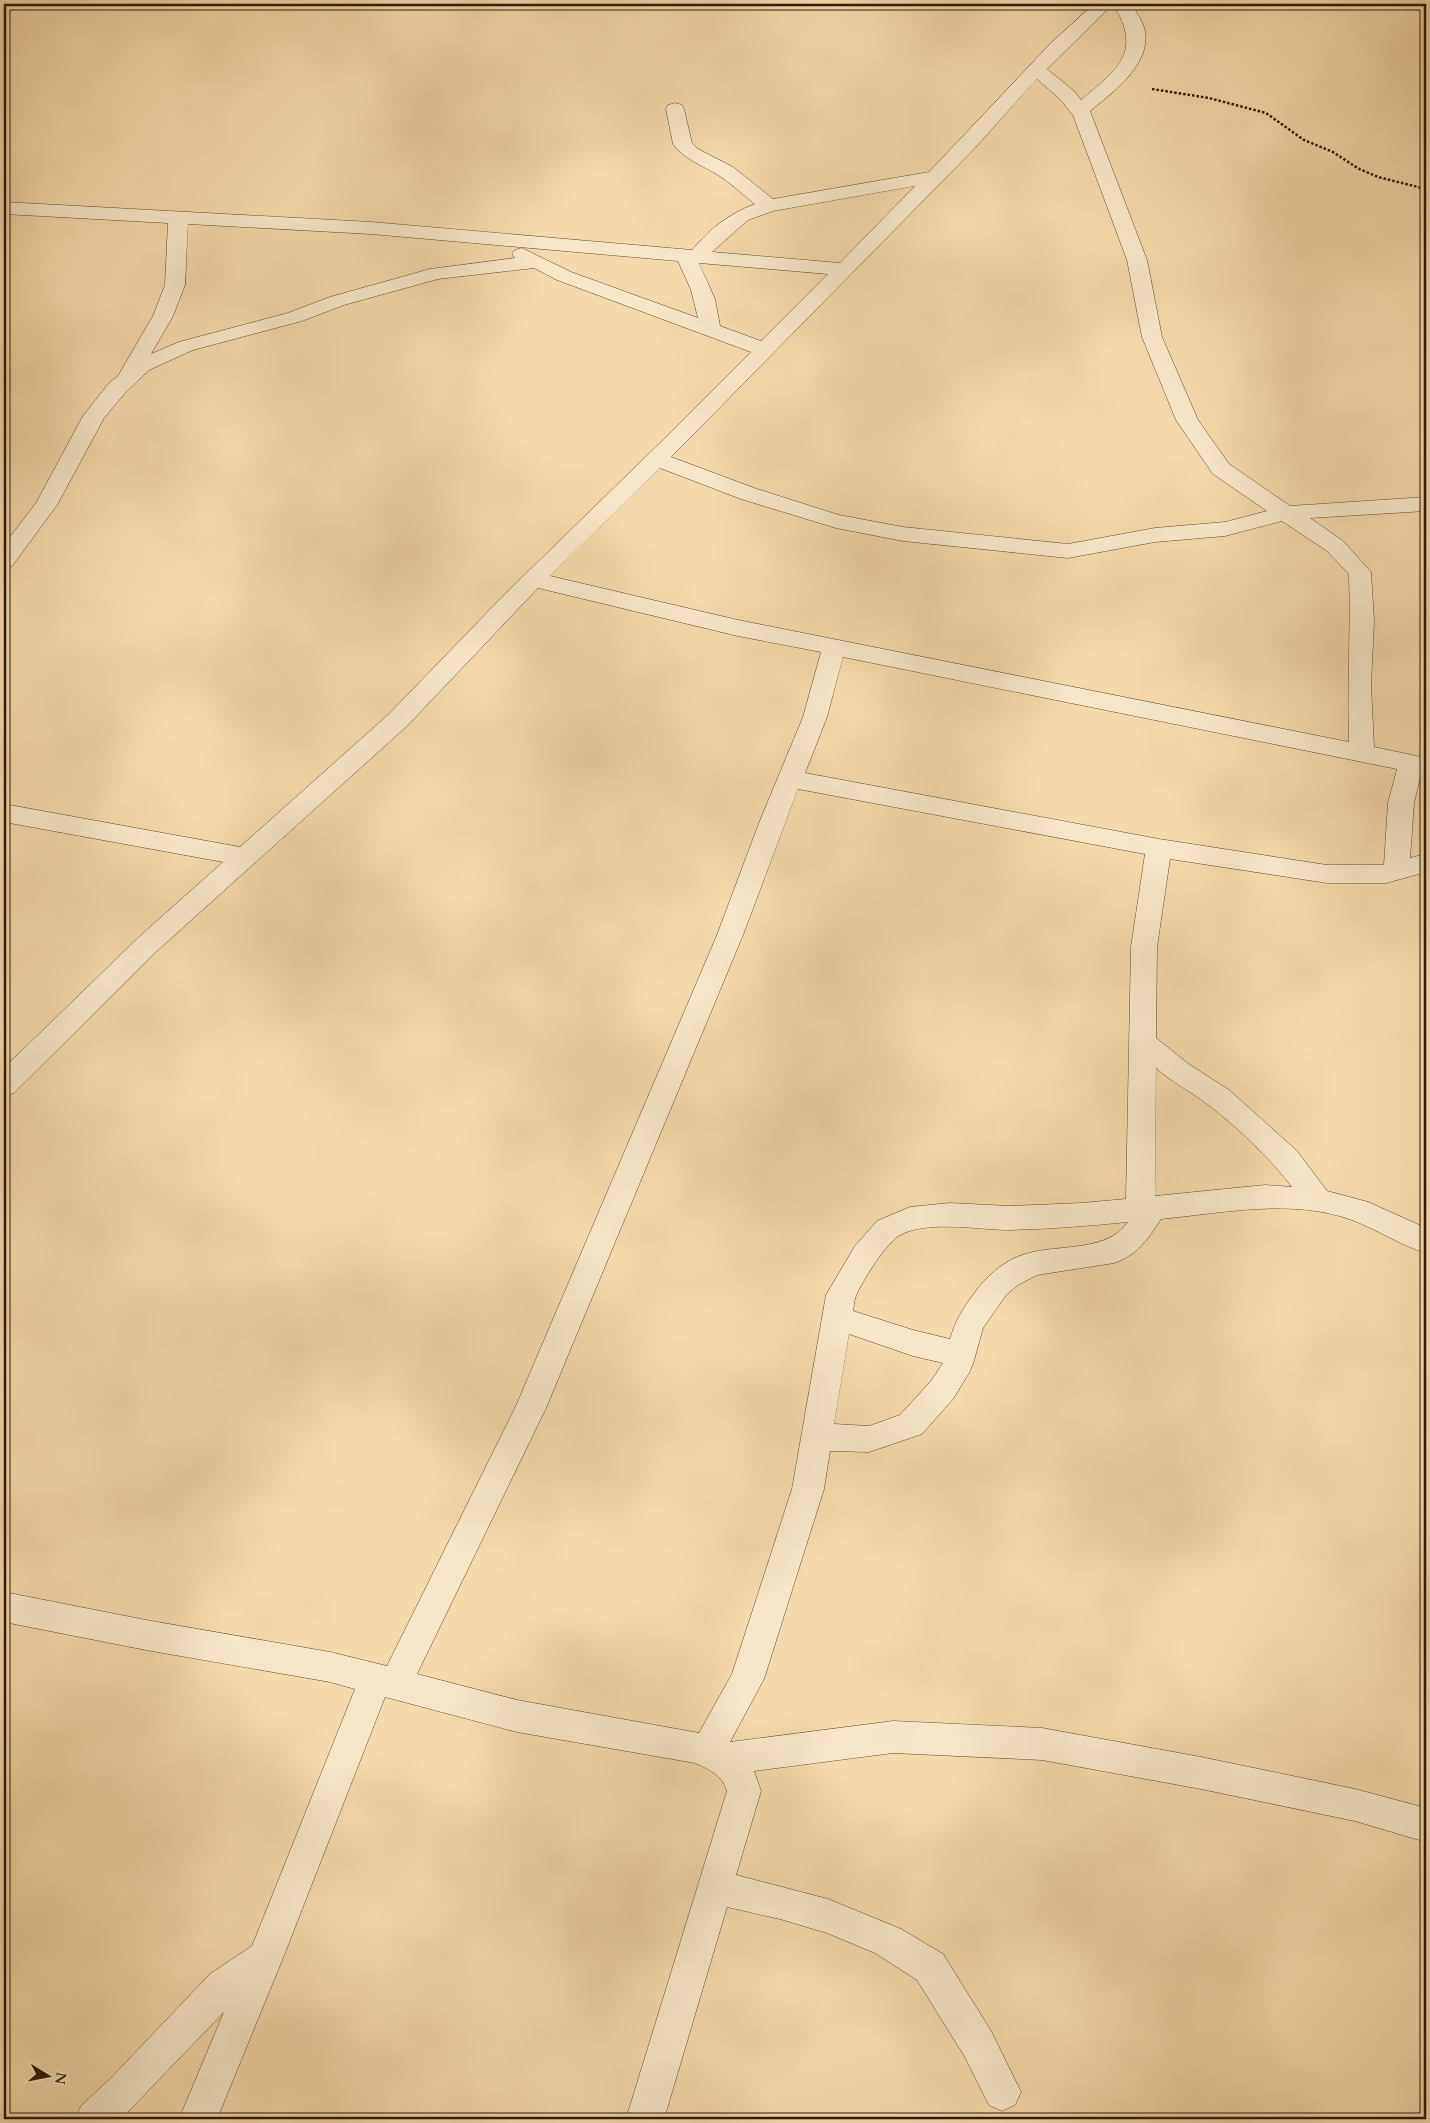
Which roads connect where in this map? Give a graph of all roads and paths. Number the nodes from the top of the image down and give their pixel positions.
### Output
1 (1104, 4) edge
2 (1122, 4) edge
3 (1036, 70) junction
4 (1106, 87) junction
5 (675, 109) dead end
6 (1079, 111) junction
7 (935, 177) junction
8 (1426, 189) edge
9 (769, 206) junction
10 (4, 208) edge
11 (178, 218) junction
12 (494, 240) junction
13 (691, 256) junction
14 (538, 262) junction
15 (844, 269) junction
16 (710, 329) junction
17 (764, 350) junction
18 (124, 382) junction
19 (656, 459) junction
20 (1426, 504) edge
21 (1284, 513) junction
22 (4, 561) edge
23 (533, 579) junction
24 (834, 648) junction
25 (1362, 753) junction
26 (1419, 765) edge
27 (790, 779) junction
28 (4, 813) edge
29 (1159, 848) junction
30 (244, 858) junction
31 (1426, 863) edge
32 (1396, 872) junction
33 (1143, 1042) junction
34 (4, 1085) edge
35 (1318, 1200) junction
36 (1147, 1209) junction
37 (1426, 1241) edge
38 (837, 1318) junction
39 (960, 1354) junction
40 (816, 1437) junction
41 (4, 1607) edge
42 (385, 1681) junction
43 (716, 1756) junction
44 (1426, 1825) edge
45 (714, 1887) junction
46 (265, 1958) junction
47 (1002, 2092) dead end
48 (94, 2119) edge
49 (198, 2119) edge
50 (645, 2119) edge

1 - 3 street
2 - 4 street
3 - 6 street
3 - 7 street
4 - 6 street
4 - 8 path
5 - 9 street
6 - 21 street
7 - 9 street
7 - 15 street
9 - 13 street
10 - 11 street
11 - 12 street
11 - 18 street
12 - 13 street
12 - 14 street
13 - 15 street
13 - 16 street
14 - 16 street
14 - 18 street
15 - 17 street
16 - 17 street
17 - 19 street
18 - 22 street
19 - 21 street
19 - 23 street
20 - 21 street
21 - 25 street
23 - 24 street
23 - 30 street
24 - 25 street
24 - 27 street
25 - 26 street
26 - 32 street
27 - 29 street
27 - 42 street
28 - 30 street
29 - 32 street
29 - 33 street
30 - 34 street
31 - 32 street
33 - 35 street
33 - 36 street
35 - 36 street
35 - 37 street
36 - 38 street
36 - 39 street
38 - 39 street
38 - 40 street
39 - 40 street
40 - 43 street
41 - 42 street
42 - 43 street
42 - 46 street
43 - 44 street
43 - 45 street
45 - 47 street
45 - 50 street
46 - 48 street
46 - 49 street

